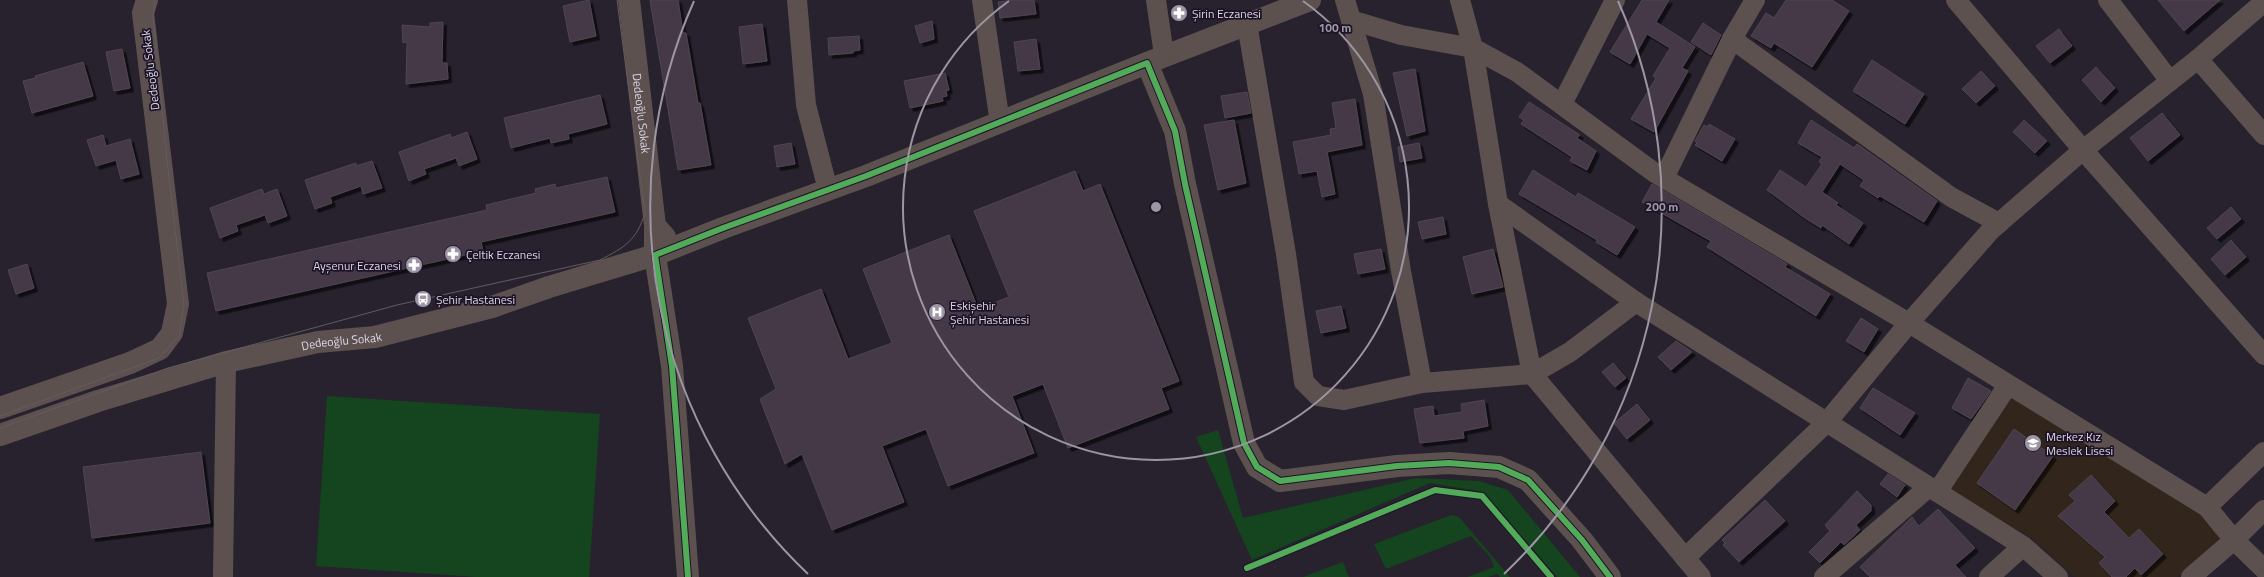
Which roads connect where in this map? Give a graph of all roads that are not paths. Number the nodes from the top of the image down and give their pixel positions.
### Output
1 (147, 0) edge
2 (629, 0) edge
3 (797, 0) edge
4 (982, 0) edge
5 (1156, 0) edge
6 (1310, 0) edge
7 (1345, 0) edge
8 (1460, 0) edge
9 (1615, 0) edge
10 (1754, 0) edge
11 (1956, 0) edge
12 (2108, 0) edge
13 (2253, 5) edge
14 (1351, 20) junction
15 (1247, 24) junction
16 (1732, 39) junction
17 (1473, 48) junction
18 (1156, 59) junction
19 (2198, 59) junction
20 (2170, 81) junction
21 (1562, 104) junction
22 (1000, 123) junction
23 (2264, 135) edge
24 (2084, 150) junction
25 (1664, 178) junction
26 (828, 190) junction
27 (1498, 204) junction
28 (1999, 223) junction
29 (655, 226) junction
30 (683, 244) junction
31 (655, 255) junction
32 (1636, 302) junction
33 (1909, 323) junction
34 (2264, 356) edge
35 (226, 362) junction
36 (1532, 374) junction
37 (1422, 383) junction
38 (2008, 385) junction
39 (0, 408) edge
40 (1827, 422) junction
41 (0, 435) edge
42 (2264, 452) edge
43 (1933, 489) junction
44 (2207, 507) junction
45 (2264, 510) edge
46 (2234, 540) junction
47 (2023, 546) junction
48 (1685, 558) junction
49 (2264, 569) edge
50 (223, 577) edge
51 (688, 577) edge
52 (1610, 577) edge
53 (1701, 577) edge
54 (1824, 577) edge
55 (1989, 577) edge
56 (2058, 577) edge
57 (2192, 577) edge

1 - 39 street, Dedeoğlu Sokak
2 - 29 street, Dedeoğlu Sokak
3 - 26 street
4 - 22 street
5 - 18 street
6 - 15 street
7 - 14 street
8 - 17 street
9 - 21 street
10 - 16 street
11 - 24 street
12 - 20 street
13 - 19 street
14 - 17 street
14 - 37 street
15 - 18 street
15 - 37 street
16 - 25 street
16 - 28 street
17 - 21 street
17 - 27 street
18 - 22 street
18 - 52 street
19 - 20 street
19 - 23 street
20 - 24 street
21 - 25 street
22 - 26 street
24 - 28 street
24 - 34 street
25 - 33 street
26 - 30 street
27 - 32 street
27 - 36 street
28 - 33 street
29 - 30 street
29 - 31 street, Dedeoğlu Sokak
30 - 31 street
31 - 35 street, Dedeoğlu Sokak
31 - 51 street
32 - 36 street
32 - 40 street
33 - 38 street
33 - 40 street
35 - 41 street, Dedeoğlu Sokak
35 - 50 street
36 - 37 street
36 - 48 street
38 - 43 street
38 - 44 street
40 - 43 street
40 - 48 street
42 - 44 street
43 - 47 street
43 - 54 street
44 - 46 street
45 - 46 street
46 - 49 street
46 - 57 street
47 - 55 street
47 - 56 street
48 - 53 street

